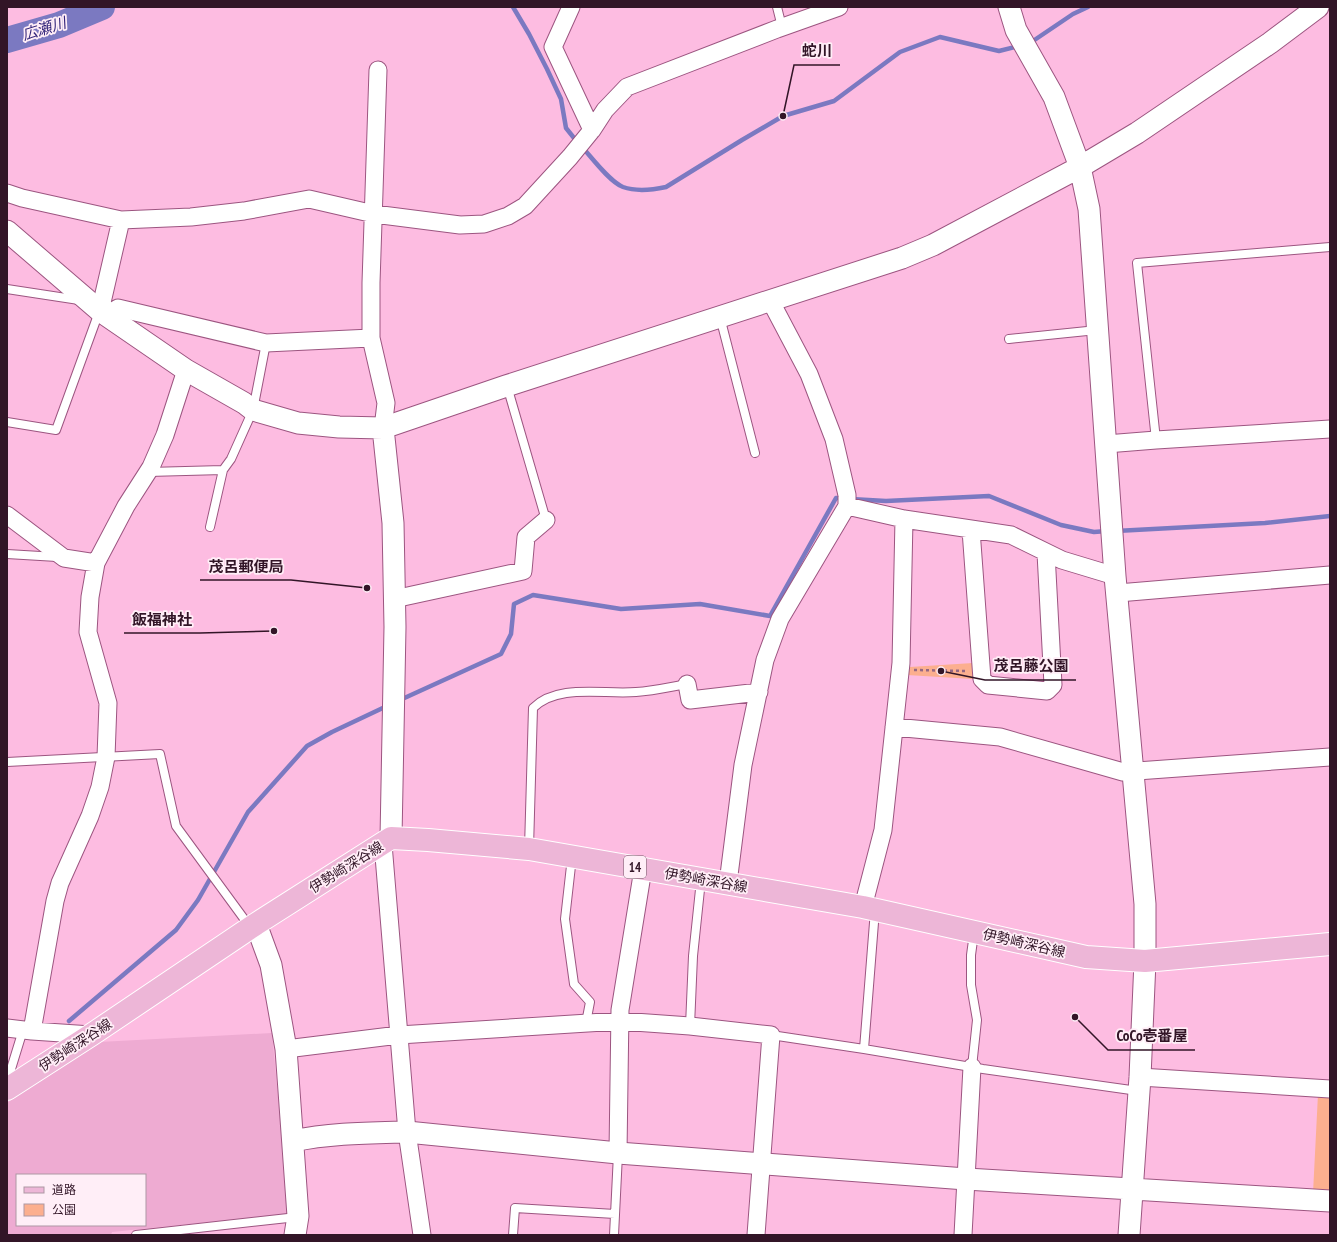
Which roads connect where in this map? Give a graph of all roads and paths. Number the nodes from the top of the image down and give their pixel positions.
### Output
1 (571, 7) edge
2 (777, 7) edge
3 (839, 7) edge
4 (1009, 7) edge
5 (1318, 7) edge
6 (782, 27) junction
7 (378, 70) dead end
8 (592, 130) junction
9 (1080, 167) junction
10 (7, 193) edge
11 (374, 214) junction
12 (121, 220) junction
13 (7, 232) edge
14 (1330, 247) edge
15 (7, 289) edge
16 (770, 300) junction
17 (98, 309) junction
18 (719, 316) junction
19 (1098, 330) junction
20 (371, 338) junction
21 (1009, 339) dead end
22 (266, 343) junction
23 (186, 370) junction
24 (506, 386) junction
25 (253, 410) junction
26 (7, 422) edge
27 (383, 428) junction
28 (1330, 429) edge
29 (1156, 440) junction
30 (1106, 444) junction
31 (755, 454) dead end
32 (224, 470) junction
33 (147, 472) junction
34 (847, 506) junction
35 (7, 515) edge
36 (546, 520) joint
37 (904, 520) junction
38 (210, 527) dead end
39 (971, 530) junction
40 (1046, 552) junction
41 (7, 554) edge
42 (64, 558) junction
43 (96, 564) junction
44 (1330, 575) edge
45 (1116, 584) junction
46 (394, 599) junction
47 (900, 670) junction
48 (982, 671) junction
49 (687, 684) joint
50 (759, 692) junction
51 (894, 727) junction
52 (106, 757) junction
53 (1330, 757) edge
54 (7, 762) edge
55 (1134, 771) junction
56 (387, 841) junction
57 (529, 849) junction
58 (572, 856) junction
59 (643, 869) junction
60 (701, 879) junction
61 (728, 883) junction
62 (869, 908) junction
63 (254, 926) junction
64 (975, 932) junction
65 (1330, 944) edge
66 (1146, 961) junction
67 (620, 1021) junction
68 (586, 1023) junction
69 (690, 1026) junction
70 (21, 1029) edge
71 (91, 1035) junction
72 (399, 1035) junction
73 (771, 1035) junction
74 (286, 1049) junction
75 (864, 1049) junction
76 (972, 1067) junction
77 (7, 1082) edge
78 (1140, 1084) junction
79 (7, 1089) edge
80 (1330, 1089) edge
81 (407, 1132) junction
82 (293, 1141) junction
83 (618, 1153) junction
84 (762, 1164) junction
85 (966, 1179) junction
86 (1132, 1189) junction
87 (1330, 1201) edge
88 (615, 1214) junction
89 (297, 1226) edge
90 (136, 1235) edge
91 (422, 1235) edge
92 (513, 1235) edge
93 (614, 1235) edge
94 (756, 1235) edge
95 (962, 1235) edge
96 (1129, 1235) edge

1 - 8 street
2 - 6 lane
3 - 6 street
4 - 9 street
5 - 9 street
6 - 8 street
7 - 11 street
8 - 11 street
9 - 16 street
9 - 19 street
10 - 12 street
11 - 12 street
11 - 20 street
12 - 17 street
13 - 17 street
14 - 29 lane
15 - 17 lane
16 - 18 street
16 - 34 street
17 - 22 street
17 - 23 street
17 - 26 lane
18 - 24 street
18 - 31 lane
19 - 21 lane
19 - 30 street
20 - 22 street
20 - 27 street
22 - 25 lane
23 - 25 street
23 - 33 street
24 - 27 street
24 - 36 lane
25 - 27 street
25 - 32 lane
27 - 46 street
28 - 29 street
29 - 30 street
30 - 45 street
32 - 33 lane
32 - 38 lane
33 - 43 street
34 - 37 street
34 - 50 street
35 - 42 street
36 - 46 street
37 - 39 street
37 - 47 street
39 - 40 street
39 - 48 street
40 - 45 street
40 - 48 street
41 - 42 lane
42 - 43 street
43 - 52 street
44 - 45 street
45 - 55 street
46 - 56 street
47 - 48 path
47 - 51 street
49 - 50 street
49 - 57 lane
50 - 61 street
51 - 55 street
51 - 62 street
52 - 54 lane
52 - 63 lane
52 - 70 street
53 - 55 street
55 - 66 street
56 - 57 main road, 伊勢崎深谷線 / 14
56 - 63 main road, 伊勢崎深谷線
56 - 72 street
57 - 58 main road, 伊勢崎深谷線 / 14
58 - 59 main road, 伊勢崎深谷線 / 14
58 - 68 lane
59 - 60 main road, 伊勢崎深谷線 / 14
59 - 67 street
60 - 61 main road, 伊勢崎深谷線 / 14
60 - 69 lane
61 - 62 main road, 伊勢崎深谷線 / 14
62 - 64 main road, 伊勢崎深谷線 / 14
62 - 75 lane
63 - 71 main road, 伊勢崎深谷線
63 - 74 street
64 - 66 main road, 伊勢崎深谷線 / 14
64 - 76 lane
65 - 66 main road, 伊勢崎深谷線 / 14
66 - 78 street
67 - 68 street
67 - 69 street
67 - 83 street
68 - 72 street
69 - 73 street
70 - 71 street
70 - 77 lane
71 - 79 main road, 伊勢崎深谷線
72 - 74 street
72 - 81 street
73 - 75 lane
73 - 84 street
74 - 82 street
75 - 76 lane
76 - 78 lane
76 - 85 street
78 - 80 street
78 - 86 street
81 - 82 street
81 - 83 street
81 - 91 street
82 - 89 street
83 - 84 street
83 - 88 lane
84 - 85 street
84 - 94 street
85 - 86 street
85 - 95 street
86 - 87 street
86 - 96 street
88 - 92 lane
88 - 93 lane
89 - 90 lane

